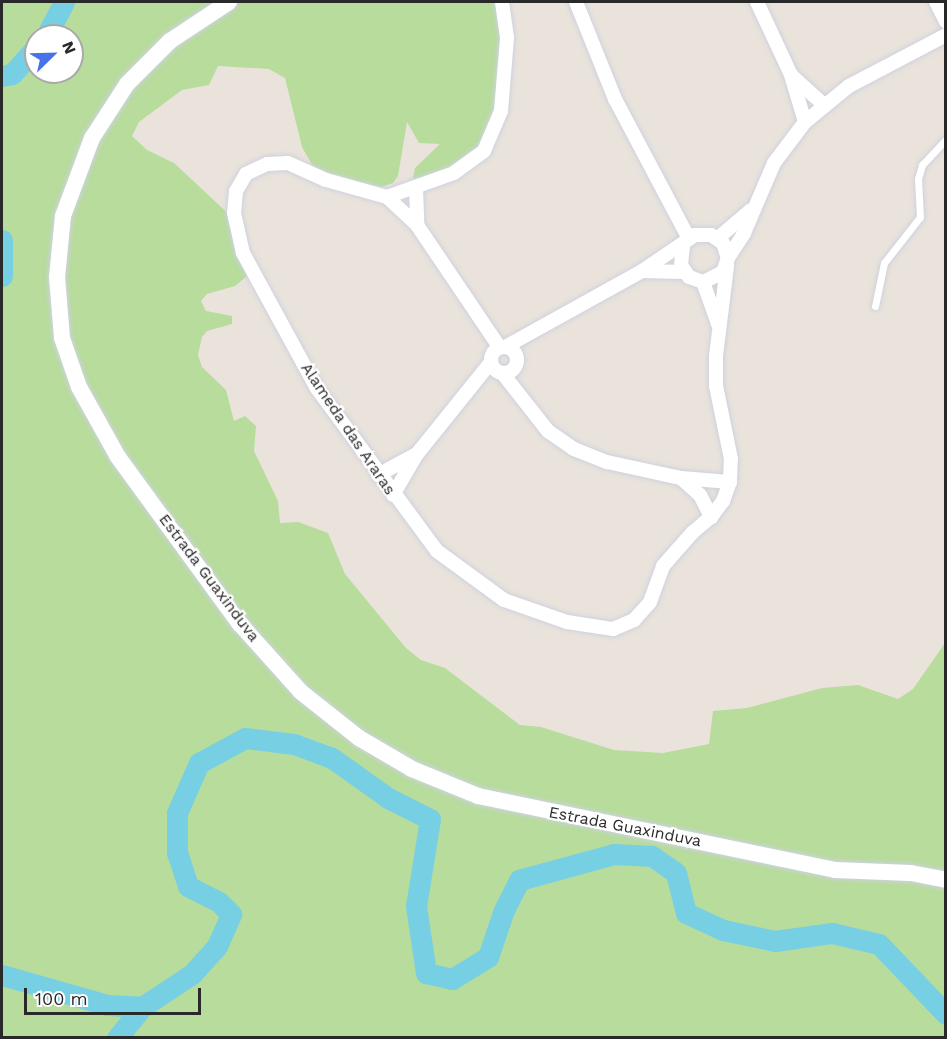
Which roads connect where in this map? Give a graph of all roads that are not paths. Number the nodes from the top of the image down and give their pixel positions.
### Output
1 (229, 2) edge
2 (502, 2) edge
3 (576, 2) edge
4 (757, 2) edge
5 (936, 2) edge
6 (945, 22) edge
7 (945, 35) edge
8 (791, 75) junction
9 (824, 105) junction
10 (805, 122) junction
11 (945, 139) edge
12 (416, 187) junction
13 (387, 197) junction
14 (751, 210) junction
15 (417, 225) junction
16 (718, 238) junction
17 (686, 242) junction
18 (728, 262) junction
19 (642, 271) junction
20 (684, 272) junction
21 (703, 282) junction
22 (875, 306) dead end
23 (719, 326) junction
24 (502, 361) junction
25 (417, 454) junction
26 (378, 475) junction
27 (681, 478) junction
28 (730, 482) junction
29 (393, 495) junction
30 (711, 517) junction
31 (945, 880) edge

1 - 31 street, Estrada Guaxinduva
2 - 12 street
3 - 17 street
4 - 8 street
5 - 6 street
7 - 9 street
8 - 9 street
8 - 10 street
9 - 10 street
10 - 14 street
11 - 22 lane
12 - 13 street
12 - 15 street
13 - 15 street
13 - 26 street, Alameda das Araras
14 - 16 street
14 - 18 street
15 - 24 street
16 - 17 street
16 - 18 street
17 - 19 street
17 - 20 street
18 - 21 street
18 - 23 street, Alameda das Araras
19 - 20 street
19 - 24 street
20 - 21 street
21 - 23 street
23 - 28 street, Alameda das Araras
24 - 25 street
24 - 27 street
25 - 26 street
25 - 29 street
26 - 29 street, Alameda das Araras
27 - 28 street
27 - 30 street
28 - 30 street, Alameda das Araras
29 - 30 street, Alameda das Araras

